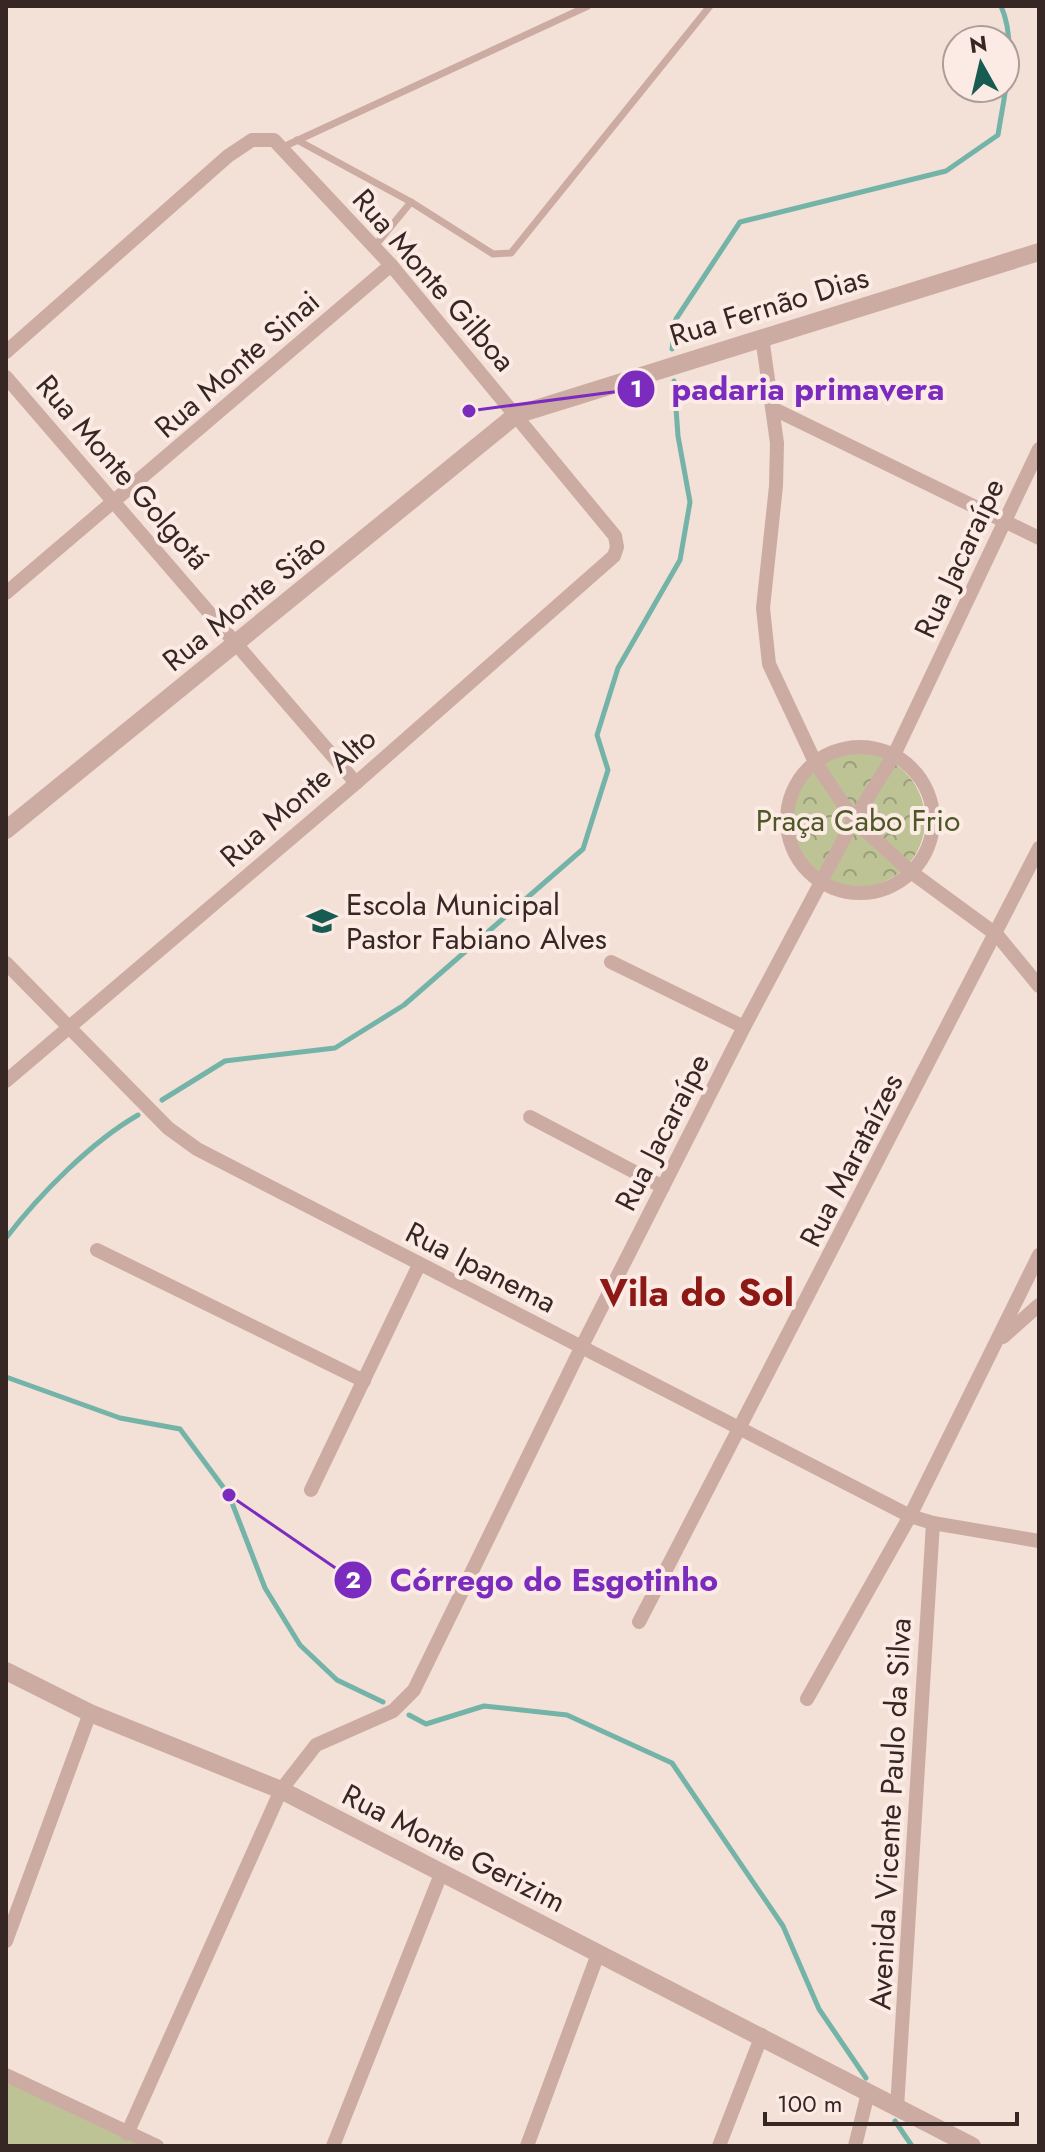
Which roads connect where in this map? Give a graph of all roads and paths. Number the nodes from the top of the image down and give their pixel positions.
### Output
1 (588, 6) edge
2 (710, 6) edge
3 (290, 143) junction
4 (411, 202) junction
5 (375, 246) junction
6 (1039, 252) edge
7 (391, 265) junction
8 (762, 337) junction
9 (6, 352) edge
10 (6, 377) edge
11 (774, 409) junction
12 (516, 415) junction
13 (1039, 449) edge
14 (117, 502) junction
15 (1005, 521) junction
16 (1039, 538) edge
17 (617, 547) joint
18 (6, 593) edge
19 (236, 646) junction
20 (894, 755) junction
21 (815, 762) junction
22 (356, 783) junction
23 (854, 820) junction
24 (6, 830) edge
25 (1039, 848) edge
26 (911, 872) junction
27 (823, 883) junction
28 (997, 935) junction
29 (611, 962) dead end
30 (6, 963) edge
31 (1039, 986) edge
32 (70, 1026) junction
33 (744, 1027) junction
34 (6, 1081) edge
35 (530, 1117) dead end
36 (663, 1187) junction
37 (97, 1250) dead end
38 (1039, 1255) edge
39 (419, 1265) junction
40 (1039, 1305) edge
41 (997, 1342) junction
42 (581, 1348) junction
43 (364, 1381) junction
44 (741, 1430) junction
45 (311, 1490) dead end
46 (910, 1516) junction
47 (933, 1523) junction
48 (1039, 1541) edge
49 (639, 1622) dead end
50 (6, 1671) edge
51 (807, 1699) dead end
52 (90, 1713) junction
53 (281, 1790) junction
54 (441, 1874) junction
55 (6, 1941) edge
56 (598, 1954) junction
57 (762, 2035) junction
58 (6, 2075) edge
59 (868, 2093) junction
60 (897, 2108) junction
61 (127, 2134) junction
62 (157, 2146) edge
63 (333, 2146) edge
64 (527, 2146) edge
65 (719, 2146) edge
66 (855, 2146) edge
67 (972, 2146) edge

1 - 3 lane
2 - 4 lane
3 - 4 lane
3 - 5 street, Rua Monte Gilboa
3 - 9 street, Rua Monte Gilboa
4 - 5 lane
5 - 7 street, Rua Monte Gilboa
6 - 8 street, Rua Fernão Dias
7 - 12 street, Rua Monte Gilboa
7 - 14 street, Rua Monte Sinai
8 - 11 street
8 - 12 street, Rua Fernão Dias
10 - 14 street, Rua Monte Golgotá
11 - 15 street
11 - 21 street
12 - 17 street, Rua Monte Gilboa
12 - 19 street, Rua Monte Sião
13 - 15 street, Rua Jacaraípe
14 - 18 street, Rua Monte Sinai
14 - 19 street, Rua Monte Golgotá
15 - 16 street
15 - 20 street, Rua Jacaraípe
17 - 22 street, Rua Monte Alto
19 - 22 street, Rua Monte Golgotá
19 - 24 street, Rua Monte Sião
20 - 21 street
20 - 23 street, Rua Jacaraípe
20 - 26 street
21 - 23 street
21 - 27 street
22 - 32 street, Rua Monte Alto
23 - 26 street
23 - 27 street, Rua Jacaraípe
25 - 28 street, Rua Marataízes
26 - 27 street
26 - 28 street
27 - 33 street, Rua Jacaraípe
28 - 31 street
28 - 44 street, Rua Marataízes
29 - 33 street
30 - 32 street, Rua Ipanema
32 - 34 street, Rua Monte Alto
32 - 39 street, Rua Ipanema
33 - 36 street, Rua Jacaraípe
35 - 36 street
36 - 42 street, Rua Jacaraípe
37 - 43 street
38 - 41 street
39 - 42 street, Rua Ipanema
39 - 43 street
40 - 41 street
41 - 46 street
42 - 44 street, Rua Ipanema
42 - 53 street, Rua Jacaraípe
43 - 45 street
44 - 46 street, Rua Ipanema
44 - 49 street, Rua Marataízes
46 - 47 street, Rua Ipanema
46 - 51 street
47 - 48 street, Rua Ipanema
47 - 60 street, Avenida Vicente Paulo da Silva
50 - 52 street, Rua Monte Gerizim
52 - 53 street, Rua Monte Gerizim
52 - 55 street
53 - 54 street, Rua Monte Gerizim
53 - 61 street, Rua Jacaraípe
54 - 56 street, Rua Monte Gerizim
54 - 63 street
56 - 57 street, Rua Monte Gerizim
56 - 64 street
57 - 59 street, Rua Monte Gerizim
57 - 65 street
58 - 61 street
59 - 60 street, Rua Monte Gerizim
59 - 66 street
60 - 67 street, Rua Monte Gerizim
61 - 62 street

